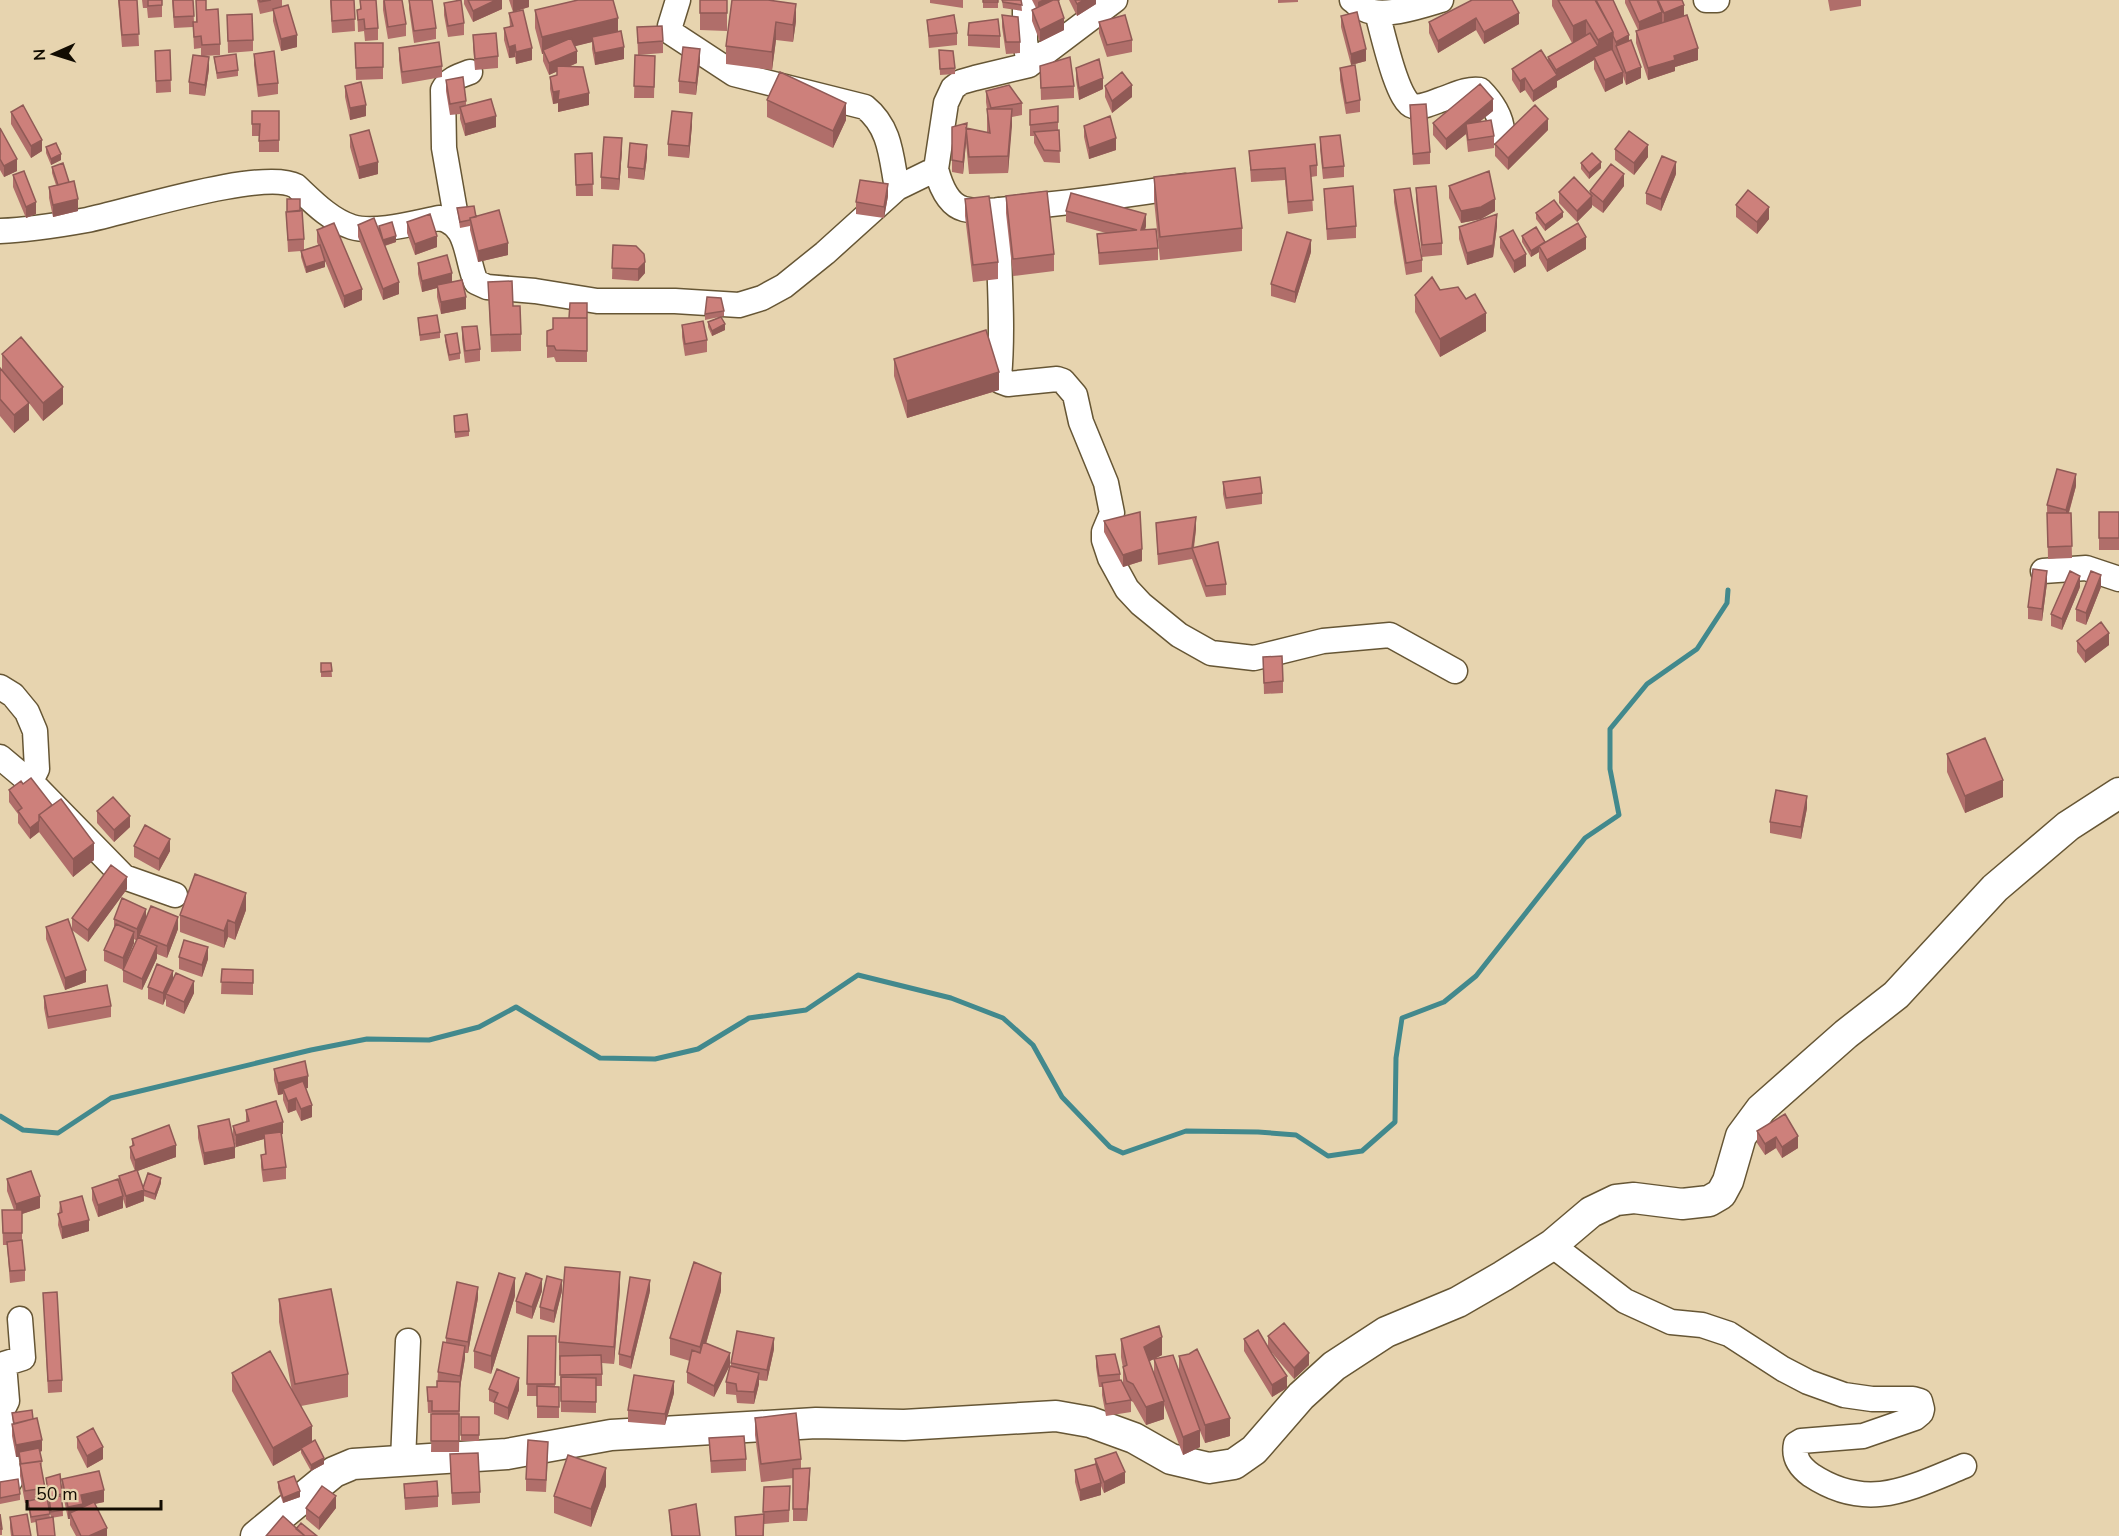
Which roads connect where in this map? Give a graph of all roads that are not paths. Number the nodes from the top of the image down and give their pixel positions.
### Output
1 (678, 0) edge
2 (1025, 0) edge
3 (1115, 0) edge
4 (1352, 0) edge
5 (1441, 0) edge
6 (1706, 0) edge
7 (1716, 0) edge
8 (1377, 13) junction
9 (1029, 65) junction
10 (470, 72) dead end
11 (1502, 134) edge
12 (936, 169) junction
13 (1206, 183) edge
14 (897, 188) junction
15 (998, 210) junction
16 (451, 223) junction
17 (0, 231) edge
18 (2043, 571) edge
19 (2119, 579) edge
20 (1455, 671) dead end
21 (0, 687) edge
22 (0, 758) edge
23 (30, 783) junction
24 (2119, 794) edge
25 (175, 896) dead end
26 (1552, 1245) junction
27 (20, 1319) dead end
28 (408, 1341) dead end
29 (404, 1461) junction
30 (1964, 1466) dead end
31 (0, 1486) edge
32 (256, 1536) edge

1 - 14 street
2 - 9 street
3 - 9 street
4 - 8 street
5 - 8 street
6 - 7 street
8 - 11 street
9 - 12 street
10 - 16 street
12 - 14 street
12 - 15 street
13 - 15 street
14 - 16 street
15 - 20 street
16 - 17 street
18 - 19 street
21 - 23 street
22 - 23 street
23 - 25 street
24 - 26 main road
26 - 29 main road
26 - 30 street
27 - 31 street
28 - 29 street
29 - 32 main road

